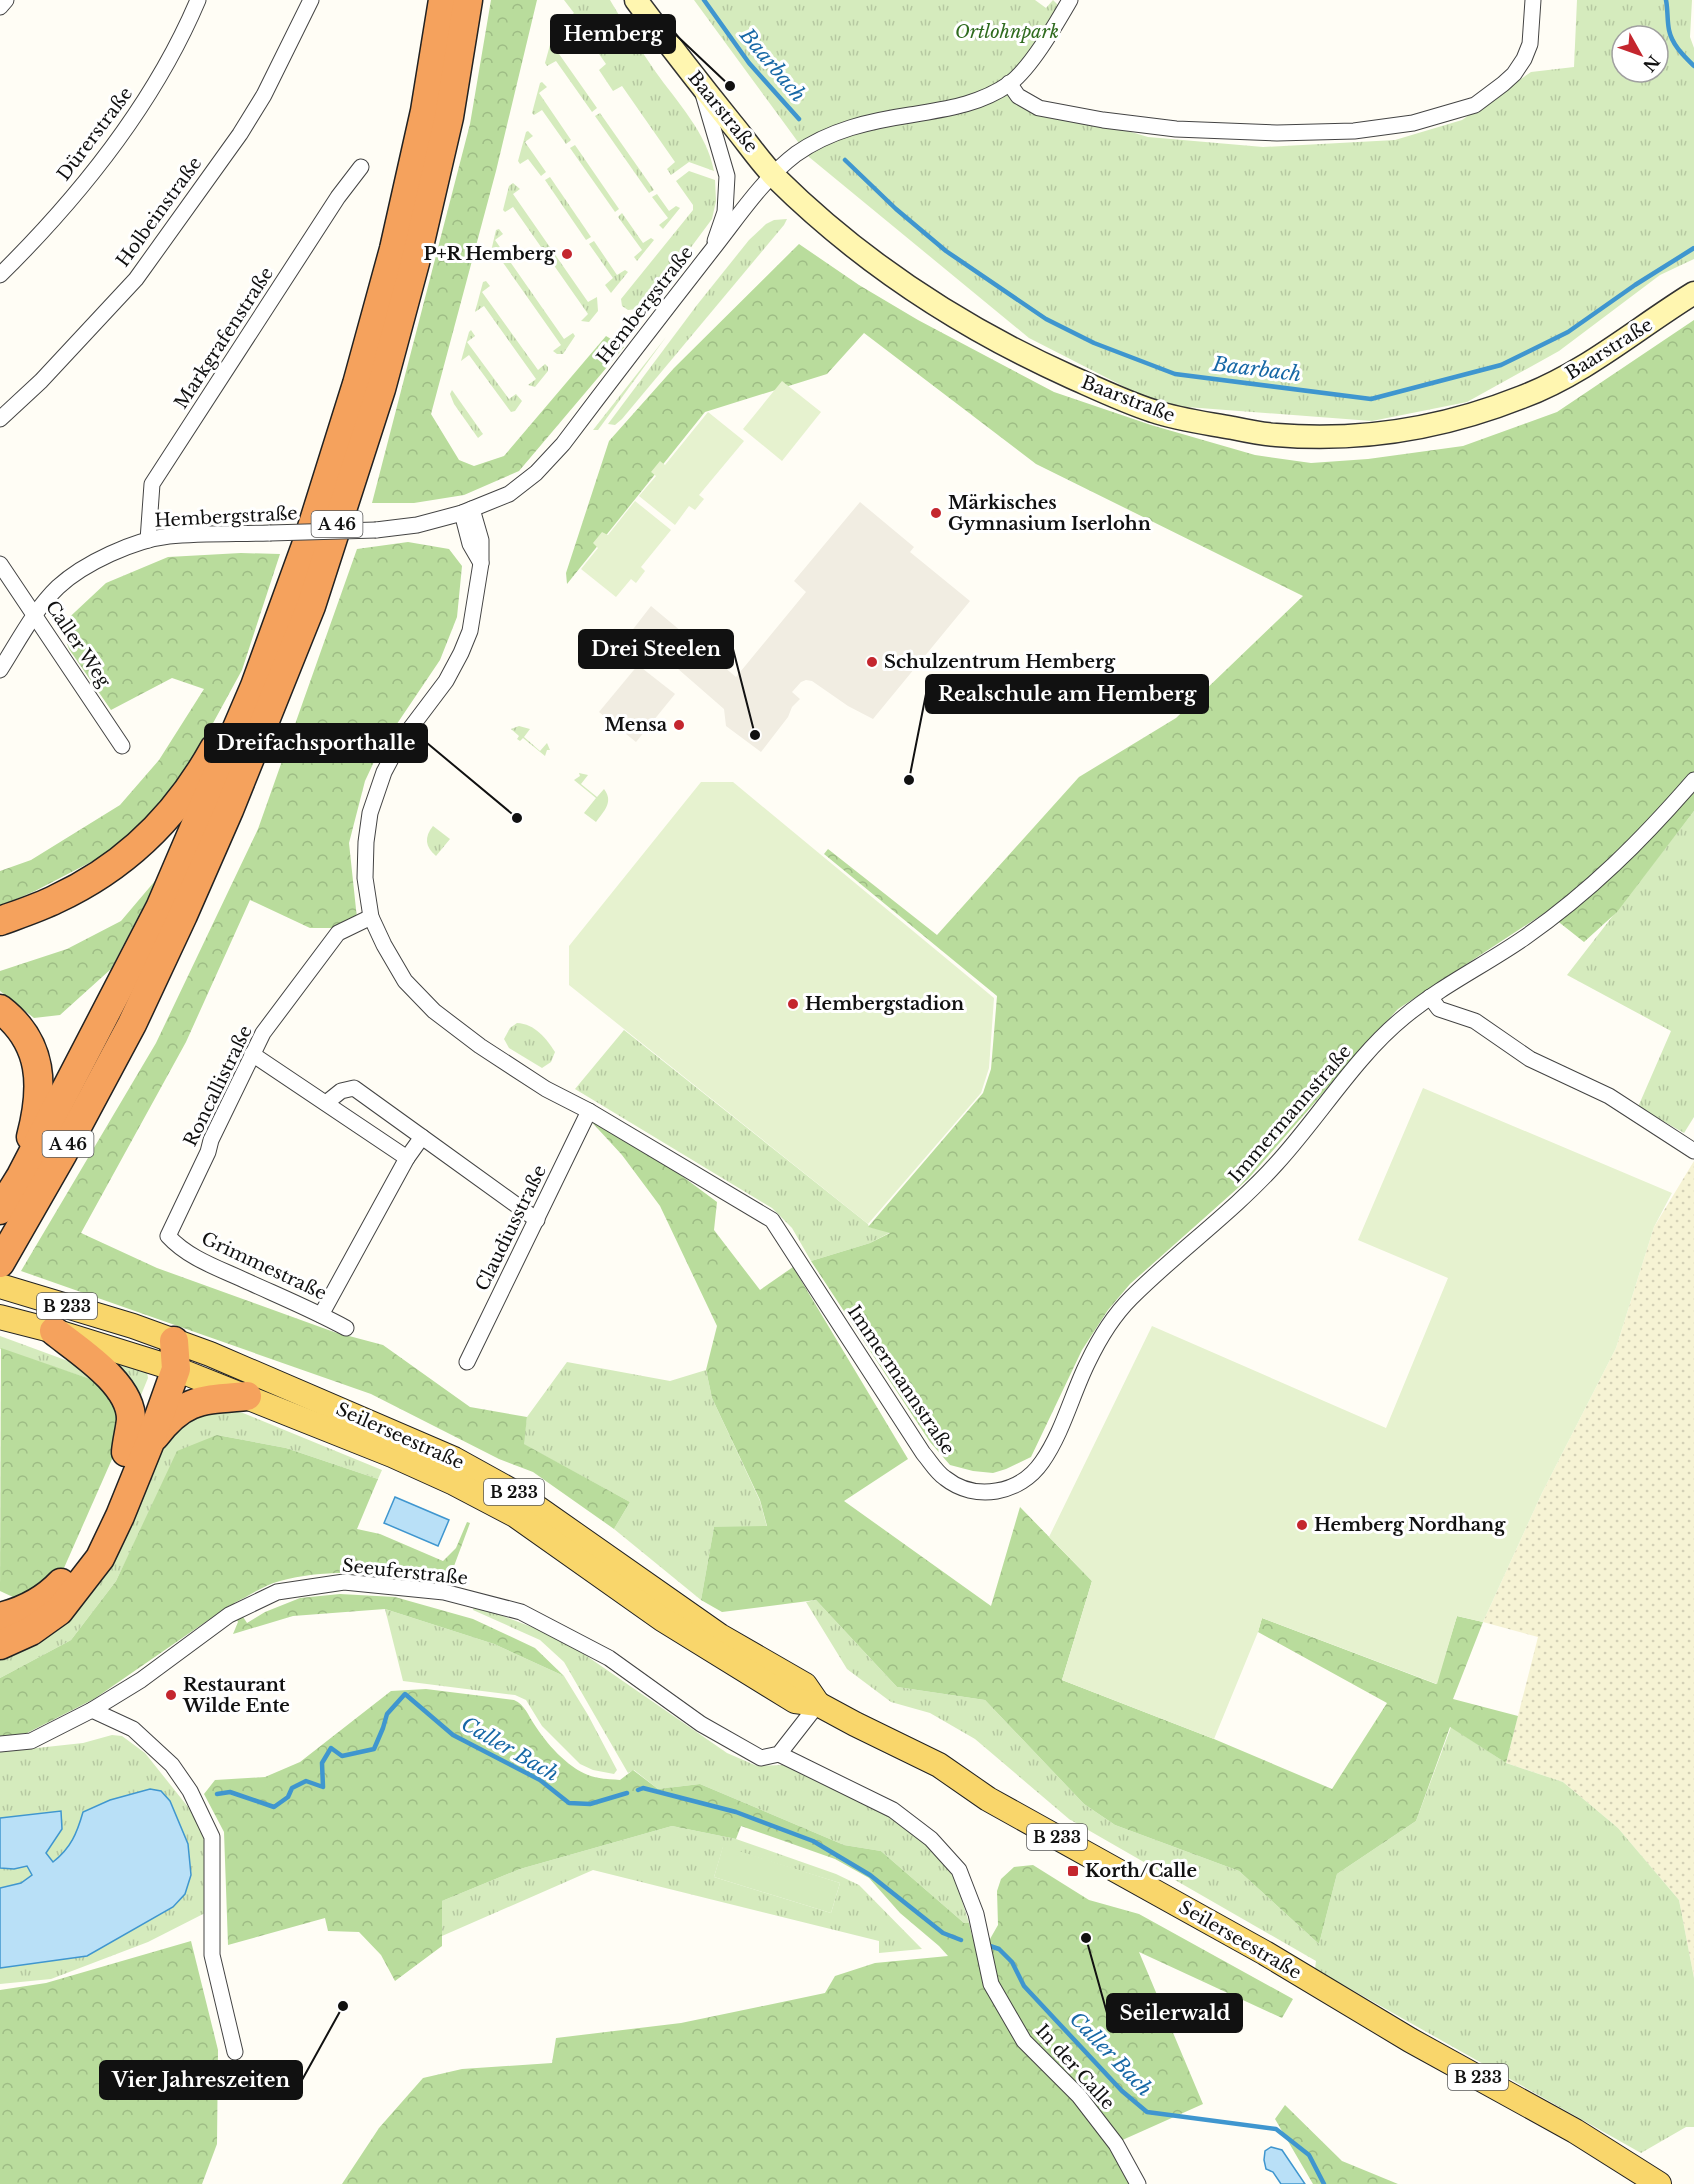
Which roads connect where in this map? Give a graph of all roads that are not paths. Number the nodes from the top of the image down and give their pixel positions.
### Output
1 (6, 0) edge
2 (198, 0) edge
3 (311, 0) edge
4 (443, 0) edge
5 (468, 0) edge
6 (636, 0) edge
7 (652, 0) edge
8 (1533, 0) edge
9 (1068, 1) edge
10 (0, 7) edge
11 (681, 60) junction
12 (699, 82) junction
13 (1009, 83) junction
14 (361, 167) dead end
15 (773, 175) junction
16 (712, 250) junction
17 (0, 275) edge
18 (1694, 293) edge
19 (0, 419) edge
20 (467, 511) junction
21 (148, 540) junction
22 (308, 540) junction
23 (0, 564) edge
24 (35, 614) junction
25 (0, 670) edge
26 (123, 746) dead end
27 (1694, 780) edge
28 (371, 916) junction
29 (0, 921) edge
30 (1430, 997) junction
31 (0, 1009) edge
32 (252, 1054) junction
33 (326, 1102) junction
34 (589, 1111) junction
35 (422, 1137) junction
36 (1694, 1151) edge
37 (407, 1158) junction
38 (21, 1176) junction
39 (0, 1210) edge
40 (537, 1220) junction
41 (168, 1236) joint
42 (0, 1270) edge
43 (321, 1315) junction
44 (0, 1317) edge
45 (346, 1328) dead end
46 (54, 1331) junction
47 (169, 1358) junction
48 (467, 1362) dead end
49 (247, 1396) junction
50 (138, 1447) junction
51 (0, 1617) edge
52 (0, 1645) edge
53 (818, 1704) junction
54 (92, 1710) junction
55 (0, 1744) edge
56 (779, 1754) junction
57 (235, 2052) dead end
58 (1138, 2184) edge
59 (1659, 2184) edge

1 - 10 street
2 - 17 street, Dürerstraße
3 - 19 street, Holbeinstraße
4 - 22 highway, A 46
5 - 42 highway, A 46
6 - 11 main road, Baarstraße
7 - 11 main road, Baarstraße
8 - 13 street
9 - 13 street, Hembergstraße
11 - 12 main road, Baarstraße
12 - 15 main road, Baarstraße
12 - 16 street, Hembergstraße
13 - 15 street, Hembergstraße
14 - 21 street, Markgrafenstraße
15 - 16 street, Hembergstraße
15 - 18 main road, Baarstraße
16 - 20 street, Hembergstraße
20 - 21 street, Hembergstraße, bridge
20 - 28 street, Immermannstraße
21 - 24 street, Hembergstraße
22 - 29 highway
22 - 38 highway, A 46
23 - 24 street, Caller Weg
24 - 25 street, Hembergstraße
24 - 26 street, Caller Weg
27 - 30 street, Immermannstraße
28 - 32 street, Roncallistraße
28 - 34 street, Immermannstraße
30 - 34 street, Immermannstraße
30 - 36 street
31 - 38 highway
32 - 33 street
32 - 41 street, Roncallistraße
33 - 35 street
33 - 37 street
34 - 40 street, Claudiusstraße
35 - 37 street
35 - 40 street
37 - 43 street
38 - 39 highway, A 46
40 - 48 street, Claudiusstraße
41 - 43 street, Grimmestraße
42 - 47 main road, Seilerseestraße / B 233
43 - 45 street, Grimmestraße
44 - 46 main road, Seilerseestraße / B 233
46 - 47 main road, Seilerseestraße / B 233
46 - 50 highway
47 - 49 main road, Seilerseestraße / B 233
47 - 50 highway
47 - 53 main road, Seilerseestraße / B 233
49 - 50 highway
49 - 53 main road, Seilerseestraße / B 233
50 - 51 highway
50 - 52 highway
53 - 56 street
53 - 59 main road, Seilerseestraße / B 233
54 - 55 street, Seeuferstraße
54 - 56 street, Seeuferstraße
54 - 57 street
56 - 58 street, In der Calle

